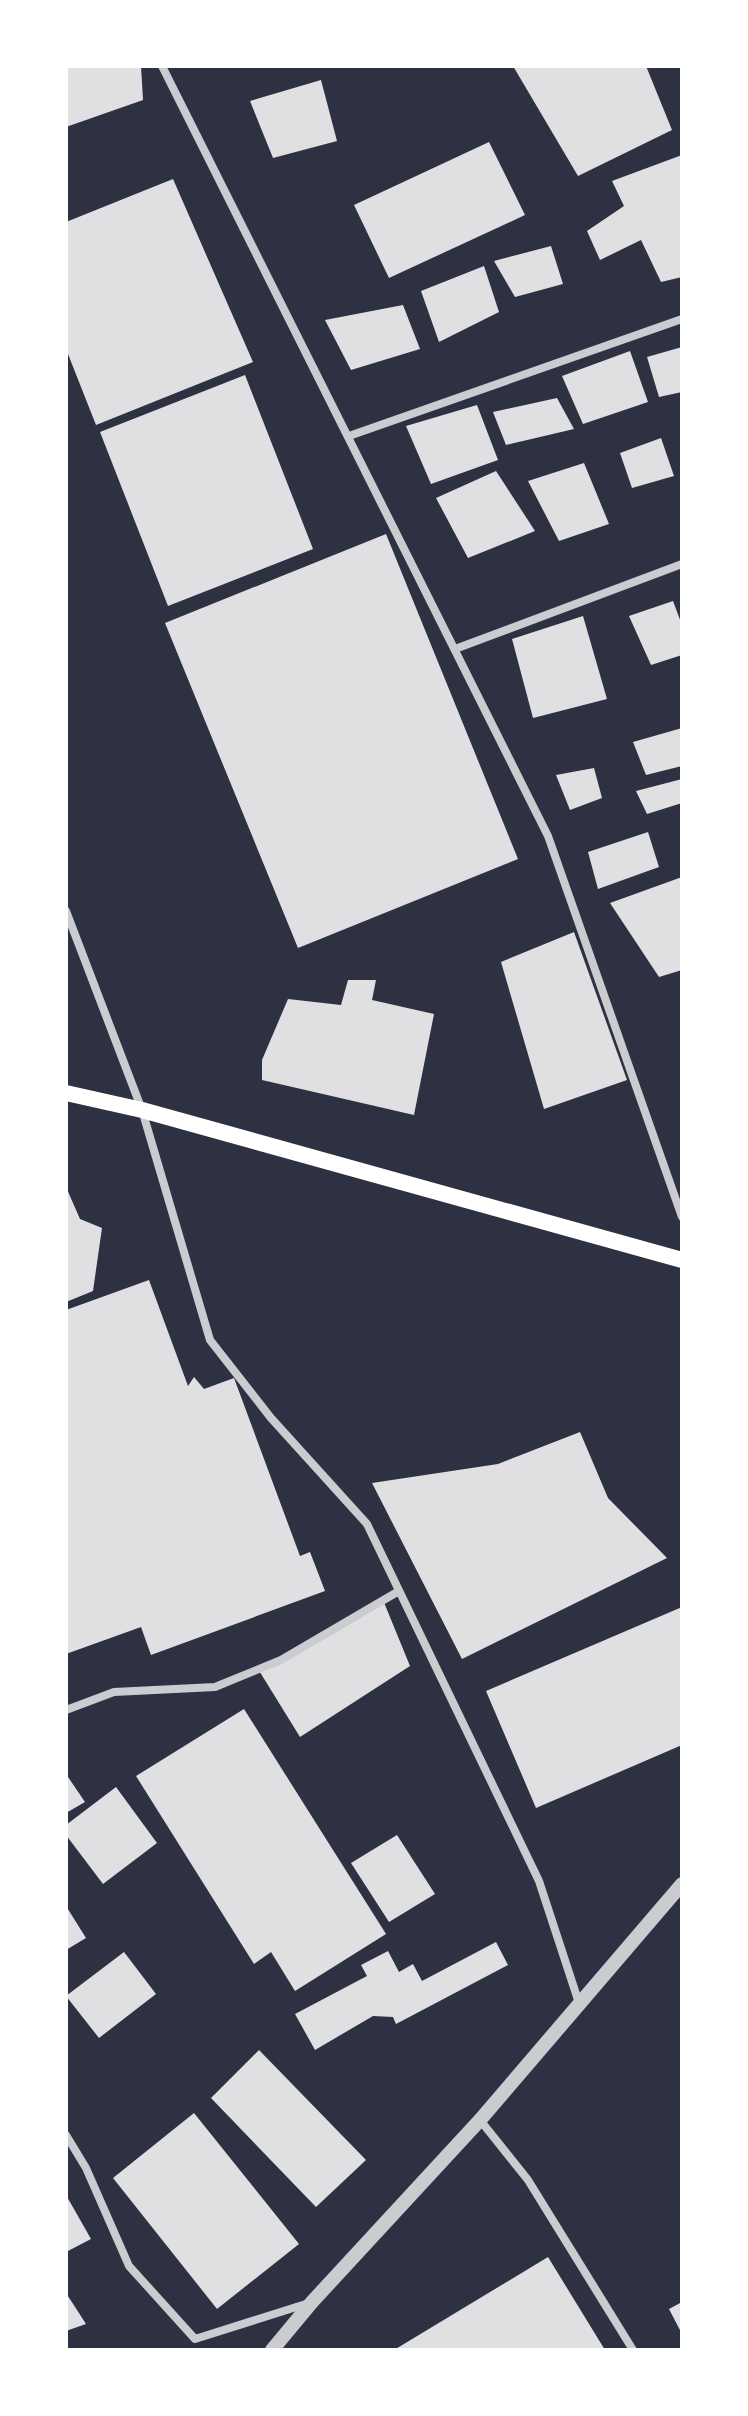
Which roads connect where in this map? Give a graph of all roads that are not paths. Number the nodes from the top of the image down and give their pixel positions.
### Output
1 (162, 66) edge
2 (682, 319) edge
3 (349, 436) junction
4 (682, 564) edge
5 (455, 649) junction
6 (66, 911) edge
7 (66, 1093) edge
8 (142, 1110) junction
9 (682, 1217) edge
10 (682, 1260) edge
11 (399, 1591) junction
12 (66, 1710) edge
13 (682, 1884) edge
14 (579, 2004) junction
15 (480, 2120) junction
16 (66, 2135) edge
17 (312, 2302) junction
18 (195, 2339) junction
19 (190, 2350) edge
20 (272, 2350) edge
21 (633, 2350) edge

1 - 3 street
2 - 3 street
3 - 5 street
4 - 5 street
5 - 9 street
6 - 8 street
7 - 8 main road
8 - 10 main road
8 - 11 street
11 - 12 street
11 - 14 street
13 - 14 street
14 - 15 street
15 - 17 street
15 - 21 street
16 - 18 street
17 - 18 street
17 - 20 street
18 - 19 street

